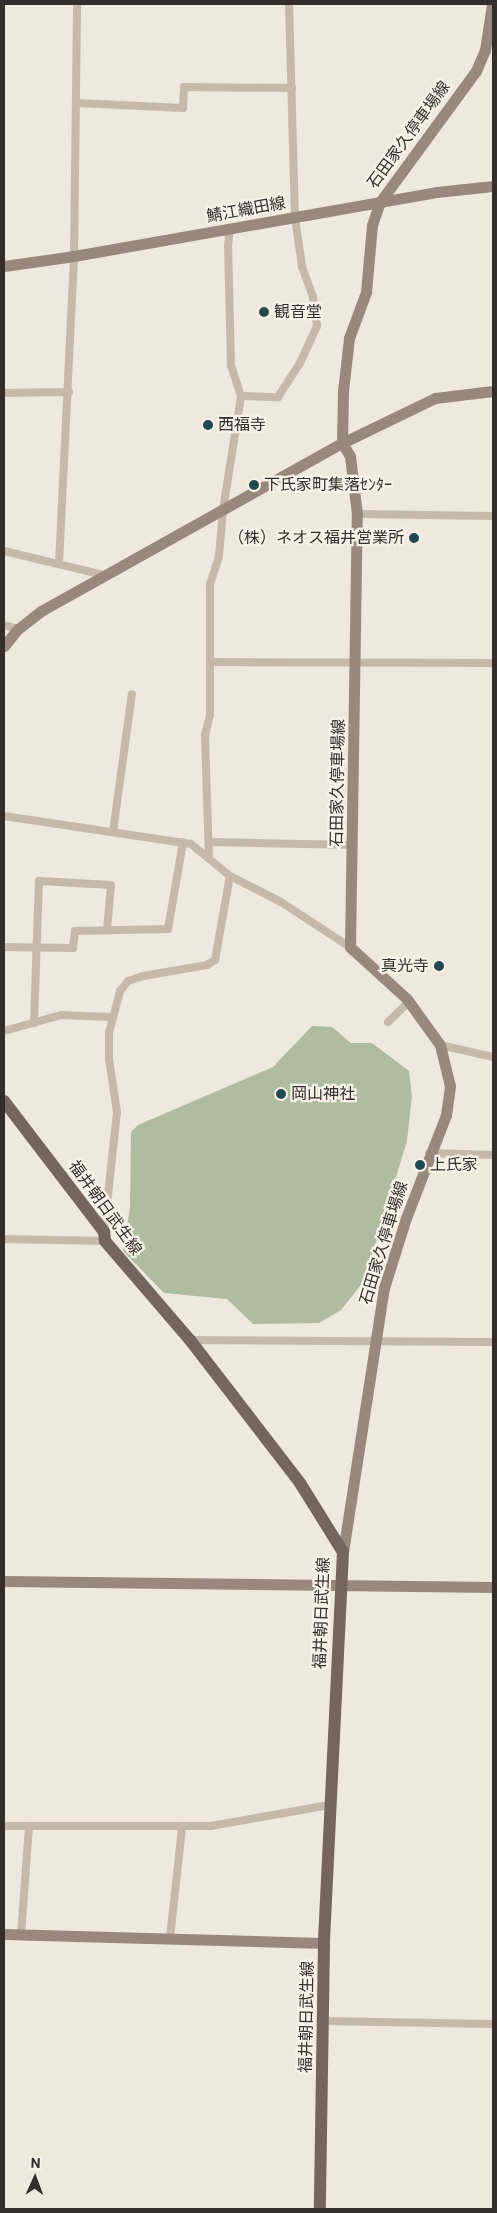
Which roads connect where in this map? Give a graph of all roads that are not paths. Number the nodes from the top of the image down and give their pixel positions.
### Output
1 (77, 4) edge
2 (289, 4) edge
3 (492, 4) edge
4 (292, 88) junction
5 (77, 103) junction
6 (493, 186) edge
7 (380, 202) junction
8 (295, 218) junction
9 (230, 228) junction
10 (74, 256) junction
11 (4, 266) edge
12 (493, 391) edge
13 (69, 392) junction
14 (4, 393) edge
15 (241, 396) junction
16 (342, 443) junction
17 (223, 510) junction
18 (357, 514) junction
19 (493, 516) edge
20 (4, 551) edge
21 (59, 564) junction
22 (104, 576) junction
23 (4, 625) edge
24 (18, 629) junction
25 (4, 646) edge
26 (210, 662) junction
27 (355, 662) junction
28 (493, 663) edge
29 (132, 694) dead end
30 (4, 816) edge
31 (113, 832) junction
32 (183, 842) junction
33 (209, 842) junction
34 (353, 845) junction
35 (209, 858) junction
36 (230, 876) junction
37 (106, 930) junction
38 (4, 947) edge
39 (35, 947) junction
40 (350, 947) junction
41 (409, 1002) junction
42 (111, 1017) junction
43 (388, 1022) dead end
44 (34, 1023) junction
45 (4, 1030) edge
46 (440, 1045) junction
47 (493, 1057) edge
48 (4, 1101) edge
49 (429, 1153) junction
50 (493, 1155) edge
51 (104, 1236) junction
52 (4, 1239) edge
53 (190, 1340) junction
54 (375, 1340) junction
55 (493, 1342) edge
56 (342, 1552) junction
57 (4, 1581) edge
58 (342, 1584) junction
59 (493, 1586) edge
60 (329, 1805) junction
61 (4, 1826) edge
62 (29, 1827) junction
63 (182, 1827) junction
64 (4, 1934) edge
65 (21, 1935) junction
66 (170, 1938) junction
67 (324, 1943) junction
68 (323, 2021) junction
69 (493, 2024) edge
70 (320, 2209) edge

1 - 5 street
2 - 4 street
3 - 7 main road, 石田家久停車場線
4 - 5 street
4 - 8 street
5 - 10 street
6 - 7 main road, 鯖江織田線
7 - 8 main road, 鯖江織田線
7 - 16 main road, 石田家久停車場線
8 - 9 main road, 鯖江織田線
8 - 15 street
9 - 10 main road, 鯖江織田線
9 - 15 street
10 - 11 main road, 鯖江織田線
10 - 13 street
12 - 16 main road
13 - 14 street
13 - 21 street
15 - 17 street
16 - 17 main road
16 - 18 main road, 石田家久停車場線
17 - 22 main road
17 - 26 street
18 - 19 street
18 - 27 main road, 石田家久停車場線
20 - 21 street
21 - 22 street
22 - 24 main road
23 - 24 street
24 - 25 main road
26 - 27 street
26 - 33 street
27 - 28 street
27 - 34 main road, 石田家久停車場線
29 - 31 street
30 - 31 street
31 - 32 street
32 - 35 street
32 - 37 street
33 - 34 street
33 - 35 street
34 - 40 main road, 石田家久停車場線
35 - 36 street
36 - 40 street
36 - 42 street
37 - 39 street
37 - 39 street
38 - 39 street
39 - 44 street
40 - 41 main road, 石田家久停車場線
41 - 43 street
41 - 46 main road, 石田家久停車場線
42 - 44 street
42 - 51 street
44 - 45 street
46 - 47 street
46 - 49 main road, 石田家久停車場線
48 - 51 main road, 福井朝日武生線
49 - 50 street
49 - 54 main road, 石田家久停車場線
51 - 52 street
51 - 53 main road, 福井朝日武生線
53 - 54 street
53 - 56 main road, 福井朝日武生線
54 - 55 street
54 - 56 main road, 石田家久停車場線
56 - 58 main road, 福井朝日武生線
57 - 58 main road
58 - 59 main road
58 - 60 main road, 福井朝日武生線
60 - 63 street
60 - 67 main road, 福井朝日武生線
61 - 62 street
62 - 63 street
62 - 65 street
63 - 66 street
64 - 65 main road
65 - 66 main road
66 - 67 main road
67 - 68 main road, 福井朝日武生線
68 - 69 street
68 - 70 main road, 福井朝日武生線

